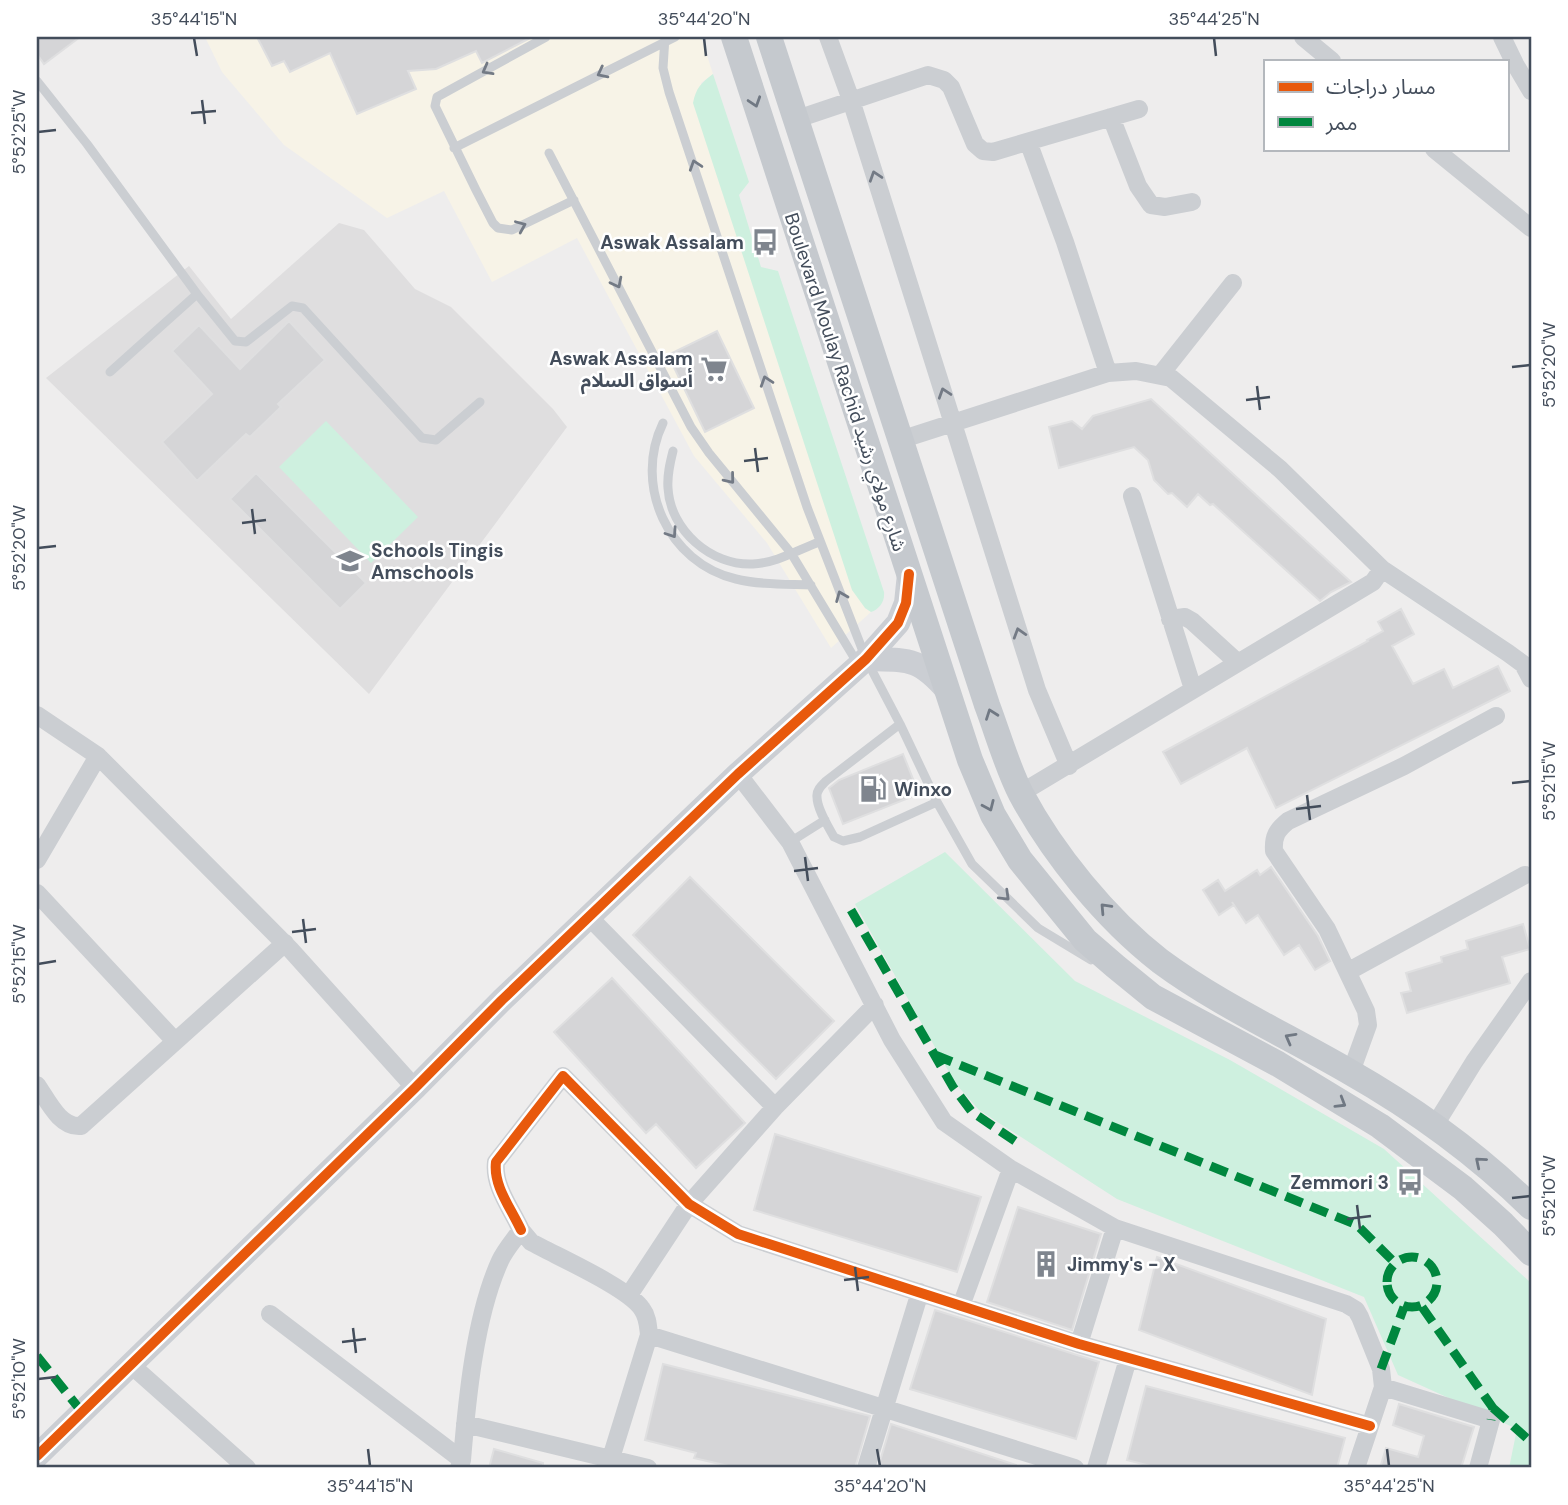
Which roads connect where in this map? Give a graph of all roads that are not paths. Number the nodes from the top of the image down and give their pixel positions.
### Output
1 (546, 37) edge
2 (675, 37) edge
3 (734, 37) edge
4 (769, 37) edge
5 (828, 37) edge
6 (1303, 37) edge
7 (1502, 37) edge
8 (664, 40) edge
9 (1331, 60) edge
10 (37, 81) edge
11 (1531, 91) edge
12 (851, 100) junction
13 (1139, 109) dead end
14 (1111, 117) junction
15 (797, 119) junction
16 (1028, 144) junction
17 (454, 148) junction
18 (1435, 150) edge
19 (549, 153) dead end
20 (574, 200) junction
21 (1192, 202) dead end
22 (1531, 228) edge
23 (1233, 283) dead end
24 (197, 294) junction
25 (110, 372) dead end
26 (1108, 373) junction
27 (1161, 374) junction
28 (480, 402) dead end
29 (953, 422) junction
30 (663, 423) dead end
31 (900, 440) junction
32 (673, 451) dead end
33 (1132, 496) dead end
34 (819, 542) junction
35 (791, 553) junction
36 (1382, 569) junction
37 (909, 574) junction
38 (811, 585) junction
39 (1170, 619) junction
40 (862, 662) junction
41 (1237, 662) junction
42 (1530, 675) edge
43 (1193, 689) junction
44 (947, 690) junction
45 (37, 715) edge
46 (1496, 716) dead end
47 (901, 724) junction
48 (98, 755) junction
49 (1069, 766) junction
50 (738, 774) junction
51 (1020, 793) junction
52 (937, 802) junction
53 (825, 820) junction
54 (790, 842) junction
55 (37, 860) edge
56 (1525, 875) dead end
57 (37, 893) edge
58 (589, 917) junction
59 (285, 943) junction
60 (1349, 971) junction
61 (1531, 981) edge
62 (1153, 998) junction
63 (875, 1005) junction
64 (175, 1041) junction
65 (1351, 1072) junction
66 (37, 1085) edge
67 (415, 1088) junction
68 (775, 1107) junction
69 (1435, 1125) junction
70 (1011, 1169) junction
71 (689, 1204) junction
72 (1530, 1204) edge
73 (1115, 1228) junction
74 (521, 1230) junction
75 (1531, 1253) edge
76 (920, 1292) junction
77 (629, 1294) junction
78 (961, 1306) junction
79 (270, 1314) dead end
80 (649, 1335) junction
81 (1079, 1344) junction
82 (1128, 1359) junction
83 (130, 1364) junction
84 (1383, 1387) junction
85 (884, 1410) junction
86 (465, 1424) junction
87 (1370, 1426) junction
88 (37, 1456) edge
89 (611, 1458) junction
90 (461, 1464) edge
91 (247, 1468) edge
92 (648, 1468) edge
93 (866, 1468) edge
94 (1074, 1468) edge
95 (1096, 1468) edge
96 (1356, 1468) edge
97 (1478, 1468) edge

1 -> 17 lane
2 - 8 lane
3 -> 37 main road, Boulevard Moulay Rachid شارع مولاي رشيد
4 - 15 main road, Boulevard Moulay Rachid شارع مولاي رشيد
5 - 12 street
6 - 9 street
7 - 11 street
8 -> 17 lane
34 -> 8 lane
10 - 24 lane
12 - 15 street
12 - 16 street
29 -> 12 street
13 - 14 street
14 - 16 street
14 - 21 street
15 - 31 main road, Boulevard Moulay Rachid شارع مولاي رشيد
16 - 26 street
17 -> 20 lane
18 - 22 street
19 - 20 lane
20 -> 35 lane
23 - 27 street
24 - 25 lane
24 - 28 lane
26 - 27 street
26 - 29 street
27 - 36 street
29 - 31 street
49 -> 29 street
30 -> 38 lane
51 -> 31 main road, Boulevard Moulay Rachid شارع مولاي رشيد
32 - 35 lane
33 - 39 street
34 - 35 lane
40 -> 34 lane
35 - 38 lane
36 - 41 street
36 - 42 street
37 - 40 street
37 - 44 main road, Boulevard Moulay Rachid شارع مولاي رشيد
38 - 40 lane
39 - 41 street
39 - 43 street
40 - 44 street
40 - 47 lane
40 - 50 street
41 - 43 street
43 - 49 street
44 -> 62 main road, Boulevard Moulay Rachid شارع مولاي رشيد
45 - 48 street
46 - 60 street
47 - 52 lane
47 - 53 lane
48 - 55 street
48 - 59 street
49 - 51 street
50 - 54 street
50 - 58 street
65 -> 51 main road, Boulevard Moulay Rachid شارع مولاي رشيد
52 - 53 lane
52 -> 62 lane
53 - 54 lane
54 - 63 street
56 - 60 street
57 - 64 street
58 - 67 street
58 - 68 street
59 - 64 street
59 - 67 street
60 - 65 street
61 - 69 street
62 -> 75 main road, Boulevard Moulay Rachid شارع مولاي رشيد
63 - 68 street
63 - 70 street
64 - 66 street
65 - 69 main road, Boulevard Moulay Rachid شارع مولاي رشيد
67 - 83 street
68 - 71 street
72 -> 69 main road, Boulevard Moulay Rachid شارع مولاي رشيد
70 - 73 street
70 - 78 street
71 - 74 street
71 - 76 street
71 - 77 street
73 - 81 street
73 - 84 street
74 - 77 street
74 - 86 street
76 - 78 street
76 - 85 street
77 - 80 street
78 - 81 street
79 - 90 street
80 - 85 street
80 - 89 street
81 - 82 street
82 - 87 street
82 - 95 street
83 - 88 street
83 - 91 street
84 - 87 street
84 - 97 street
85 - 93 street
85 - 94 street
86 - 89 street
86 - 90 street
87 - 96 street
89 - 92 street

